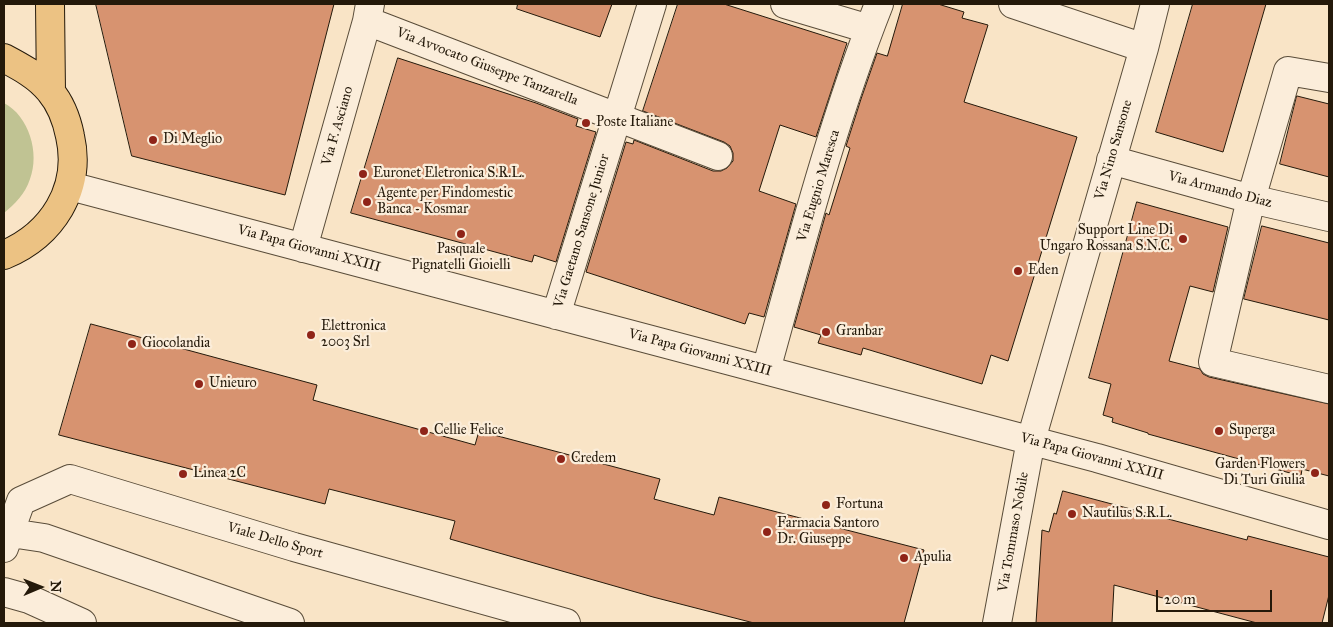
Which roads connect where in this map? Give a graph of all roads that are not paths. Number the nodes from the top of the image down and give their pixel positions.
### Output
1 (50, 4) edge
2 (652, 4) edge
3 (785, 4) edge
4 (879, 4) edge
5 (1013, 4) edge
6 (1155, 4) edge
7 (368, 12) edge
8 (869, 29) junction
9 (1144, 48) junction
10 (4, 58) edge
11 (1329, 78) edge
12 (51, 92) junction
13 (616, 117) junction
14 (718, 156) dead end
15 (1111, 160) junction
16 (70, 186) junction
17 (1252, 199) junction
18 (1329, 217) edge
19 (303, 248) junction
20 (9, 256) edge
21 (556, 315) junction
22 (766, 370) junction
23 (1329, 389) edge
24 (1031, 440) junction
25 (1329, 525) edge
26 (6, 538) edge
27 (4, 592) edge
28 (82, 623) edge
29 (290, 623) edge
30 (566, 623) edge
31 (997, 623) edge

1 - 12 main road
2 - 13 street, Via Gaetano Sansone Junior
3 - 8 street
4 - 8 street, Via Eugnio Maresca
5 - 9 street
6 - 9 street, Via Nino Sansone
7 - 13 street, Via Avvocato Giuseppe Tanzarella
7 - 19 street, Via F. Asciano
8 - 22 street, Via Eugnio Maresca
9 - 15 street, Via Nino Sansone
10 - 12 main road
11 - 17 street
12 - 16 main road
13 - 14 street, Via Avvocato Giuseppe Tanzarella
13 - 21 street, Via Gaetano Sansone Junior
15 - 17 street, Via Armando Diaz
15 - 24 street, Via Nino Sansone
16 - 19 street, Via Papa Giovanni XXIII
16 - 20 main road
17 - 18 street, Via Armando Diaz
17 - 23 street
19 - 21 street, Via Papa Giovanni XXIII
21 - 22 street, Via Papa Giovanni XXIII
22 - 24 street, Via Papa Giovanni XXIII
24 - 25 street, Via Papa Giovanni XXIII
24 - 31 street, Via Tommaso Nobile
26 - 29 street, Viale Dello Sport
26 - 30 street, Viale Dello Sport
27 - 28 street

